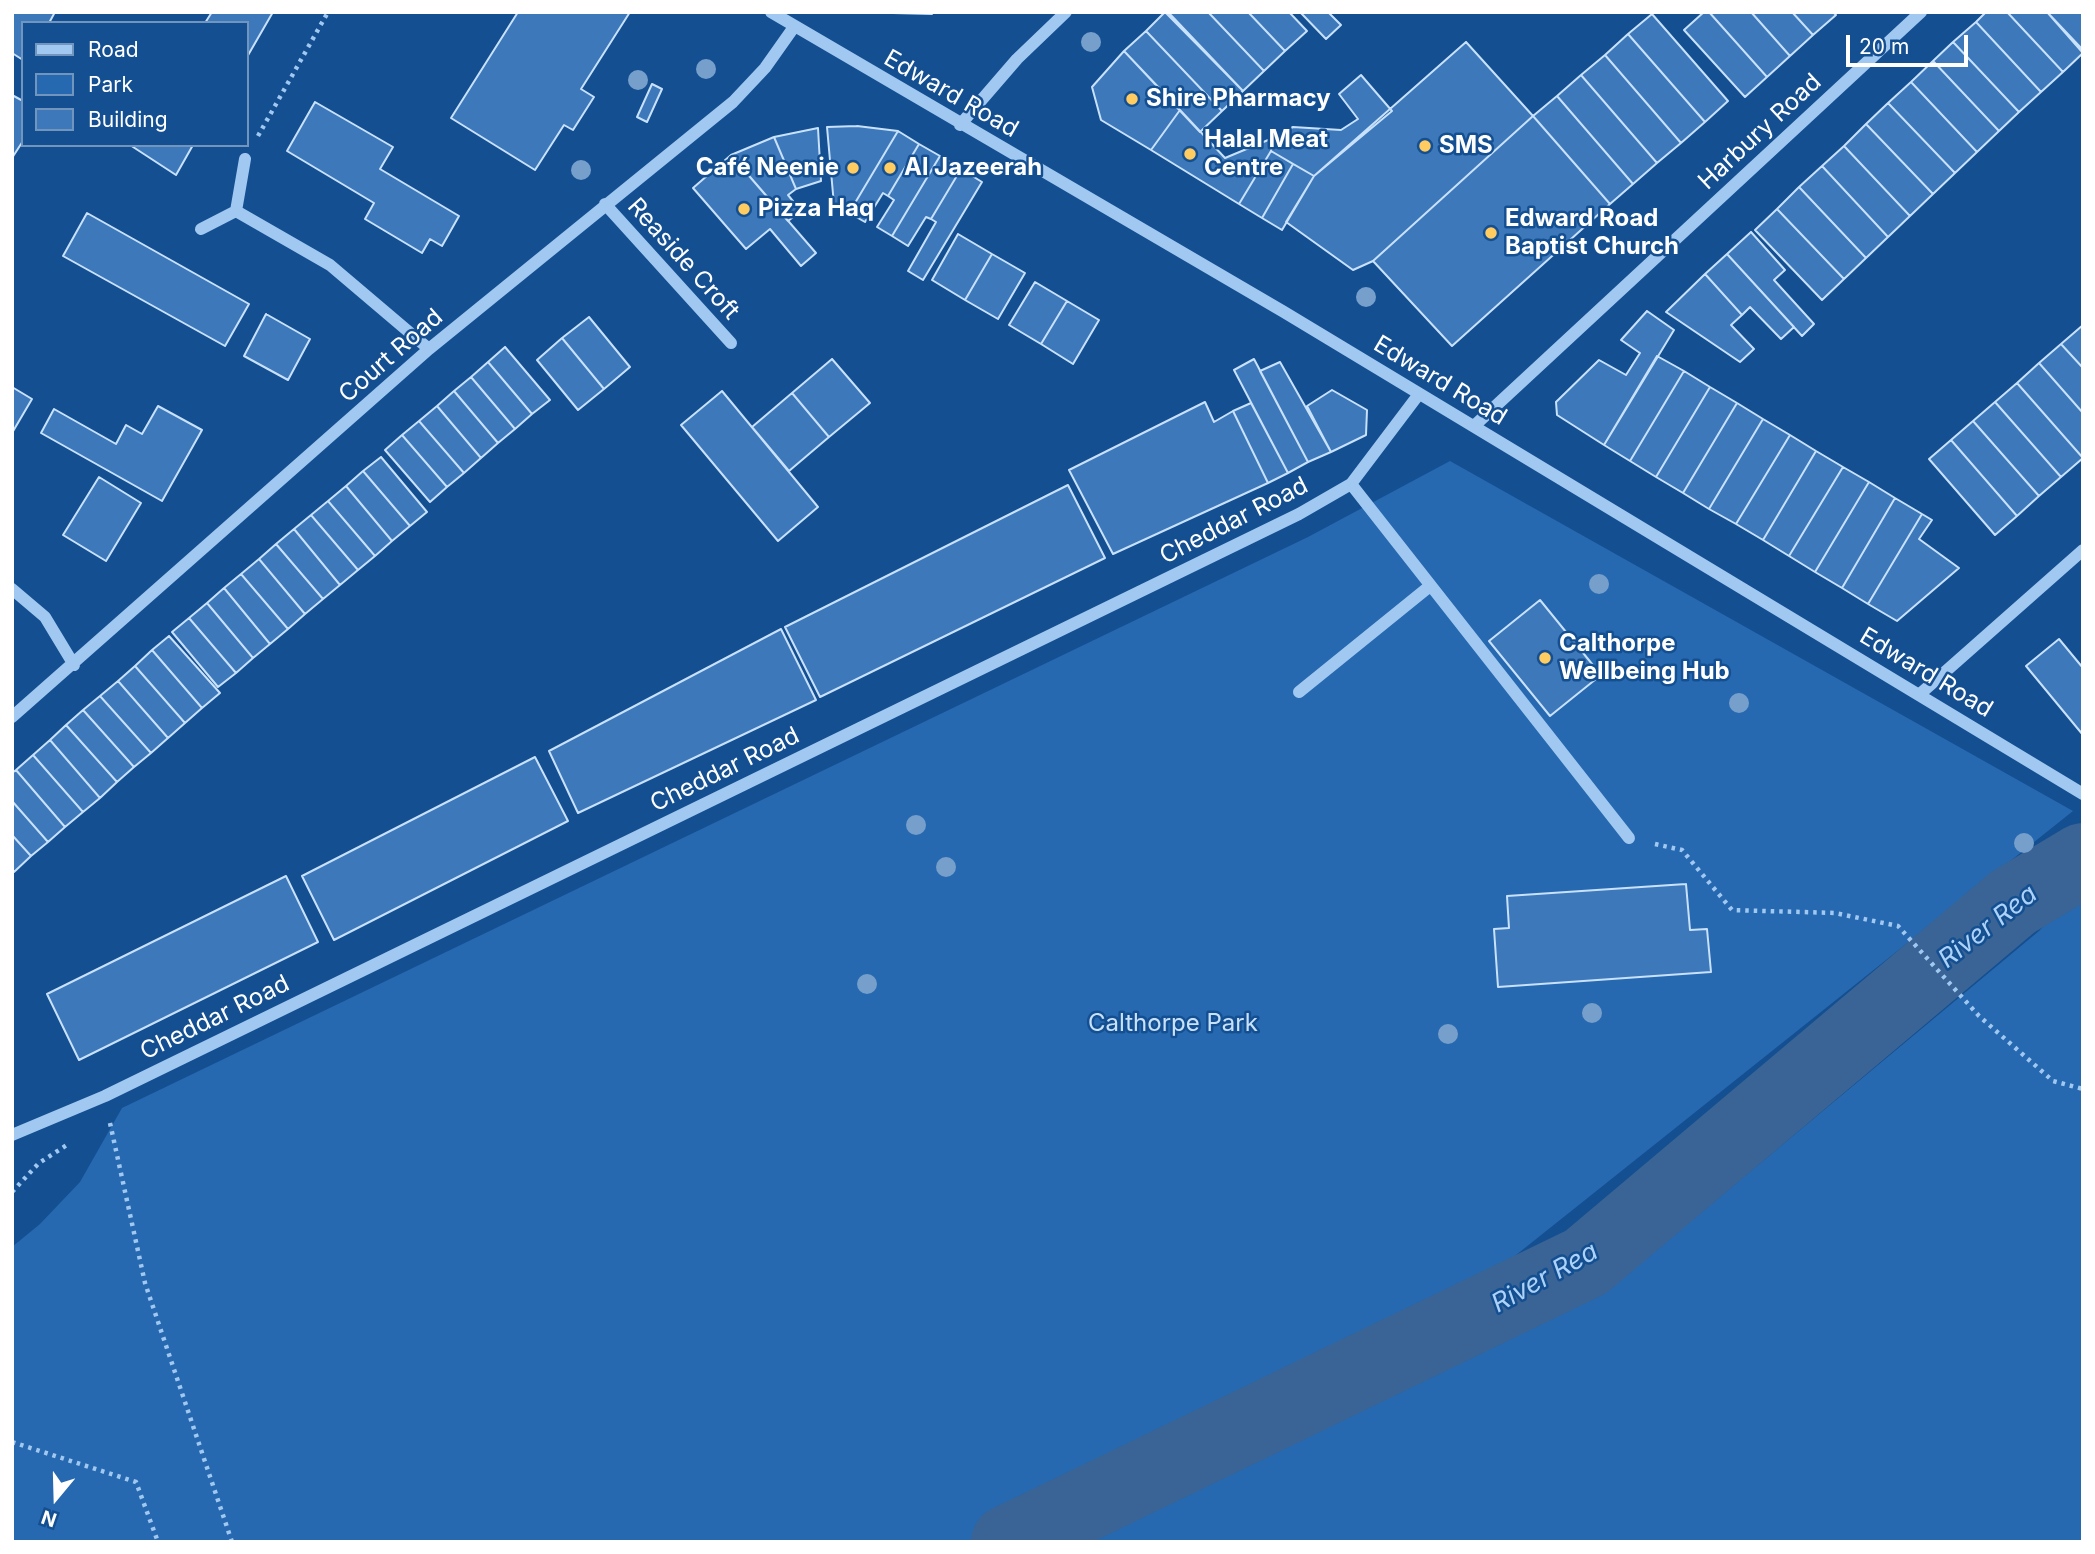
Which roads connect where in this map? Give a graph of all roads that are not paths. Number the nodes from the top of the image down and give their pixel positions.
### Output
1 (771, 12) edge
2 (1066, 12) edge
3 (1921, 12) edge
4 (794, 27) junction
5 (960, 125) junction
6 (245, 159) road end
7 (605, 204) junction
8 (236, 211) junction
9 (201, 229) dead end
10 (731, 343) dead end
11 (429, 349) junction
12 (1419, 394) junction
13 (1474, 426) junction
14 (1351, 484) junction
15 (2083, 550) edge
16 (1430, 586) junction
17 (12, 589) edge
18 (74, 665) junction
19 (1299, 692) dead end
20 (1920, 694) junction
21 (12, 717) edge
22 (2081, 792) edge
23 (1629, 838) road end
24 (12, 1135) edge

1 - 4 street, Edward Road
2 - 5 street
3 - 13 street, Harbury Road
4 - 5 street, Edward Road
4 - 7 street, Court Road
5 - 12 street, Edward Road
6 - 8 street
7 - 10 street, Reaside Croft
7 - 11 street, Court Road
8 - 9 street
8 - 11 street
11 - 18 street, Court Road
12 - 13 street, Edward Road
12 - 14 street, Cheddar Road
13 - 20 street, Edward Road
14 - 16 street
14 - 24 street, Cheddar Road
15 - 20 street
16 - 19 street
16 - 23 street
17 - 18 street
18 - 21 street, Court Road
20 - 22 street, Edward Road

